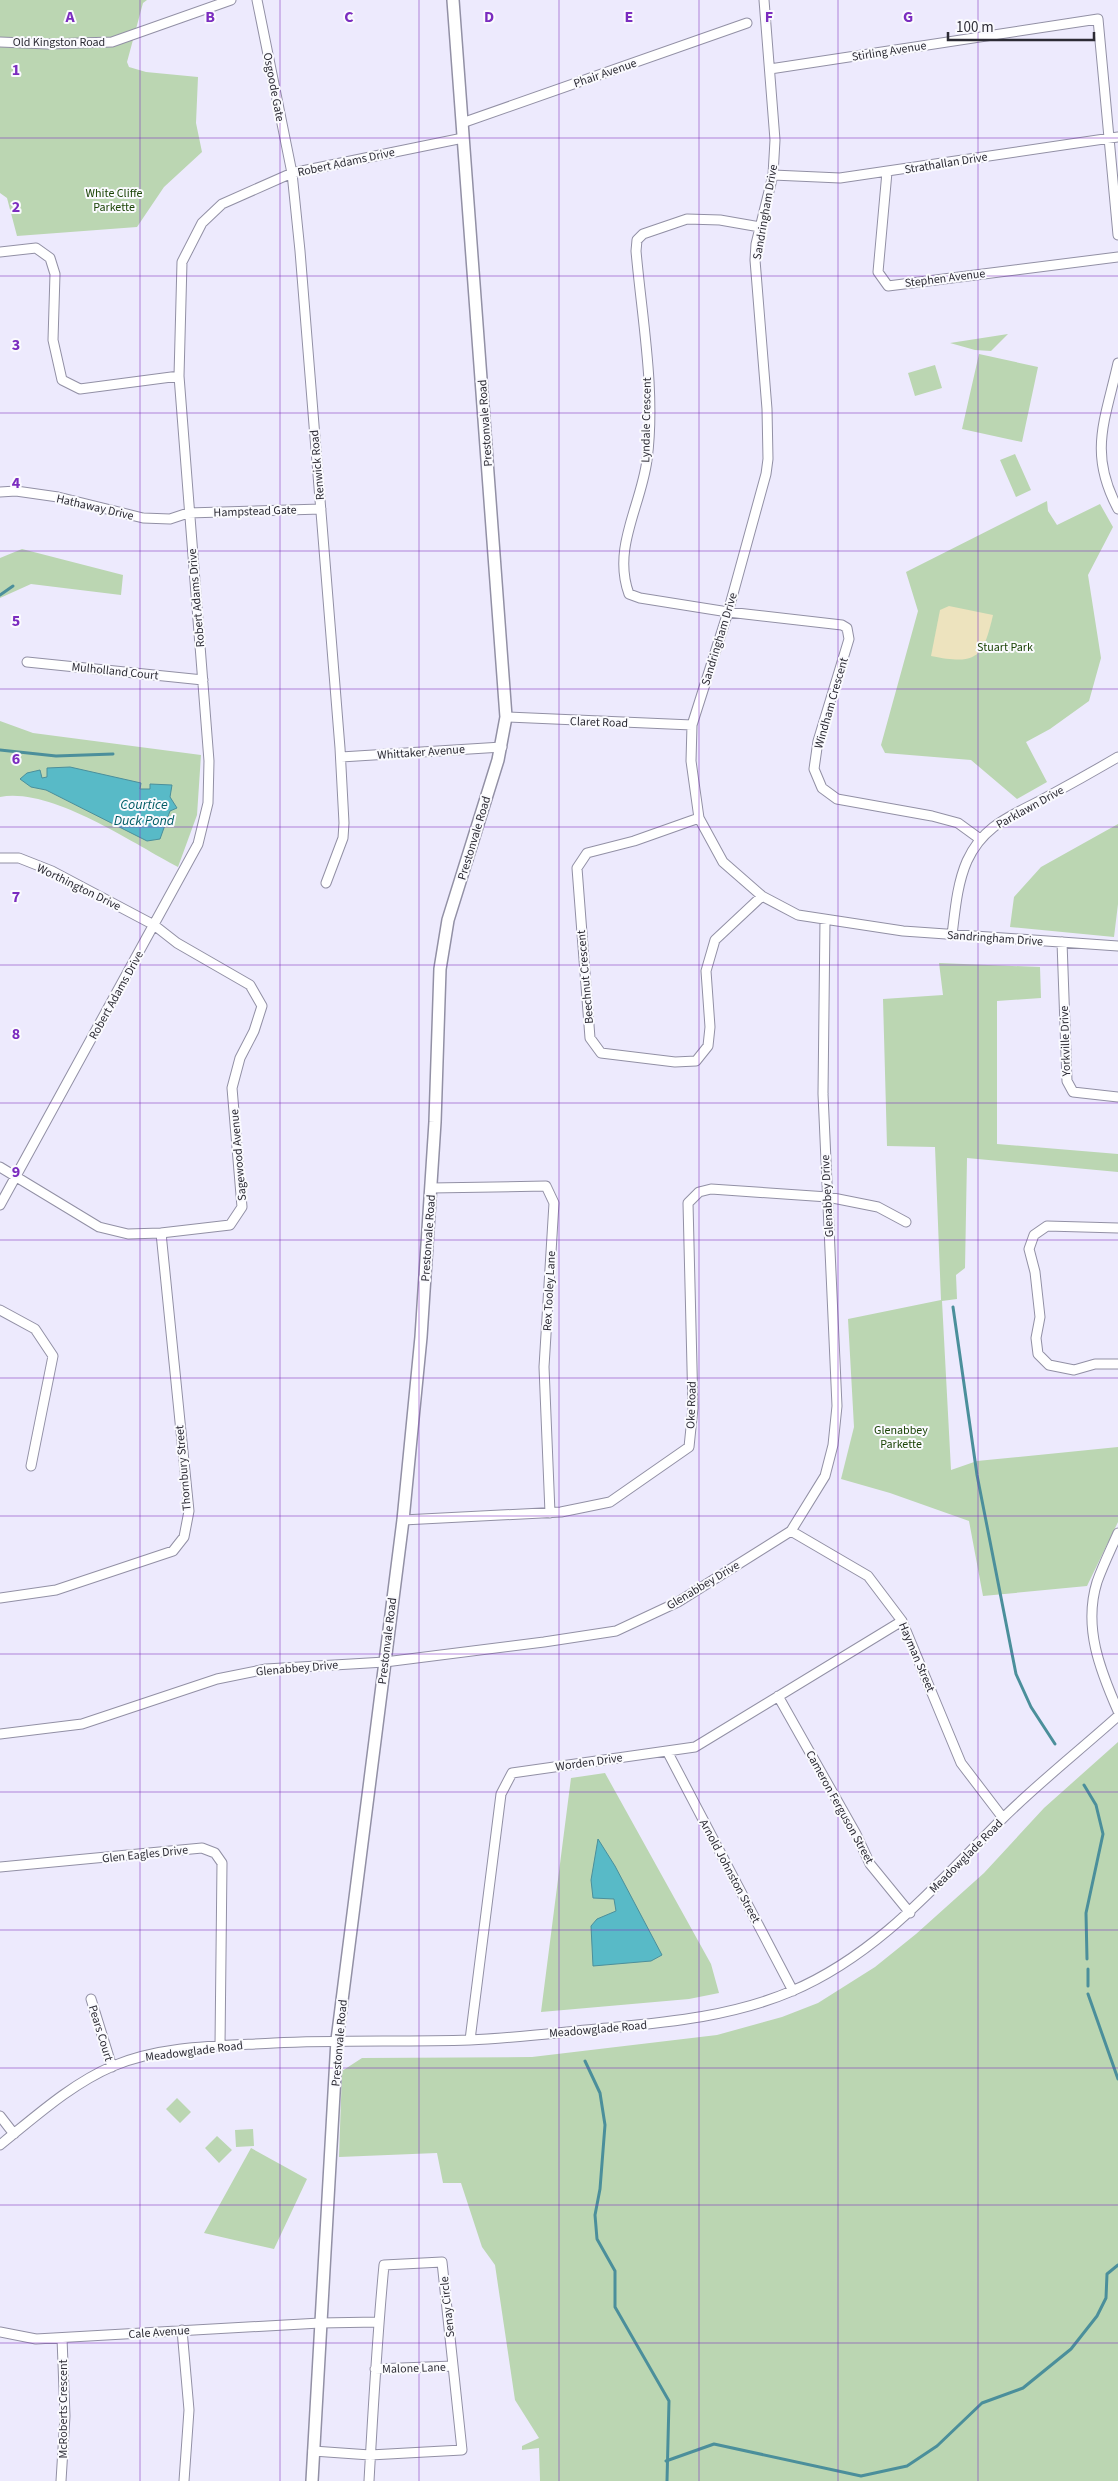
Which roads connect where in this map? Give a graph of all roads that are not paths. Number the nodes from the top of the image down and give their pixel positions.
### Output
1 (231, 0) edge
2 (257, 0) edge
3 (453, 0) edge
4 (764, 0) edge
5 (747, 23) dead end
6 (0, 42) edge
7 (770, 69) junction
8 (462, 123) junction
9 (1114, 137) edge
10 (463, 138) junction
11 (887, 172) junction
12 (292, 173) junction
13 (773, 175) junction
14 (760, 227) junction
15 (1118, 235) edge
16 (0, 252) edge
17 (1118, 257) edge
18 (1118, 364) edge
19 (179, 376) junction
20 (0, 492) edge
21 (321, 509) junction
22 (1118, 509) edge
23 (188, 513) junction
24 (728, 612) junction
25 (28, 662) dead end
26 (203, 680) junction
27 (506, 718) junction
28 (692, 726) junction
29 (502, 746) junction
30 (1118, 757) edge
31 (341, 758) junction
32 (699, 818) junction
33 (980, 839) junction
34 (0, 858) edge
35 (326, 883) dead end
36 (762, 896) junction
37 (825, 920) junction
38 (154, 925) junction
39 (952, 935) junction
40 (1062, 942) junction
41 (1118, 946) edge
42 (1118, 1097) edge
43 (0, 1168) edge
44 (16, 1176) junction
45 (431, 1188) junction
46 (828, 1197) junction
47 (0, 1205) edge
48 (906, 1222) dead end
49 (1118, 1228) edge
50 (161, 1233) junction
51 (0, 1310) edge
52 (1118, 1364) edge
53 (31, 1466) dead end
54 (550, 1513) junction
55 (403, 1520) junction
56 (791, 1531) junction
57 (1118, 1533) edge
58 (0, 1598) edge
59 (902, 1621) junction
60 (384, 1662) junction
61 (778, 1696) junction
62 (1118, 1711) edge
63 (1118, 1716) edge
64 (0, 1734) edge
65 (667, 1751) junction
66 (1003, 1818) junction
67 (0, 1867) edge
68 (910, 1913) junction
69 (792, 1991) junction
70 (91, 1999) dead end
71 (337, 2040) junction
72 (470, 2040) junction
73 (220, 2045) junction
74 (112, 2067) junction
75 (0, 2116) edge
76 (14, 2134) junction
77 (0, 2145) edge
78 (378, 2322) junction
79 (320, 2323) junction
80 (182, 2330) junction
81 (0, 2332) edge
82 (62, 2338) junction
83 (454, 2366) junction
84 (375, 2369) junction
85 (313, 2451) junction
86 (370, 2455) junction
87 (61, 2481) edge
88 (184, 2481) edge
89 (312, 2481) edge
90 (369, 2481) edge

1 - 6 street, Old Kingston Road
2 - 12 street, Osgoode Gate
3 - 8 street, Prestonvale Road
4 - 7 street, Sandringham Drive
5 - 8 street, Phair Avenue
7 - 9 street, Stirling Avenue
7 - 13 street, Sandringham Drive
8 - 10 street, Prestonvale Road
9 - 11 street, Strathallan Drive
9 - 15 street
10 - 12 street, Robert Adams Drive
10 - 27 street, Prestonvale Road
11 - 13 street, Strathallan Drive
11 - 17 street, Stephen Avenue
12 - 19 street, Robert Adams Drive
12 - 21 street, Renwick Road
13 - 14 street, Sandringham Drive
14 - 24 street, Sandringham Drive
14 - 24 street, Lyndale Crescent
16 - 19 street
18 - 22 street
19 - 23 street, Robert Adams Drive
20 - 23 street, Hathaway Drive
21 - 23 street, Hampstead Gate
21 - 31 street, Renwick Road
23 - 26 street, Robert Adams Drive
24 - 28 street, Sandringham Drive
24 - 33 street, Windham Crescent
25 - 26 street, Mulholland Court
26 - 38 street, Robert Adams Drive
27 - 28 street, Claret Road
27 - 29 street, Prestonvale Road
28 - 32 street, Sandringham Drive
29 - 31 street, Whittaker Avenue
29 - 45 street, Prestonvale Road
30 - 33 street, Parklawn Drive
31 - 35 street, Renwick Road
32 - 36 street, Sandringham Drive
32 - 36 street, Beechnut Crescent
33 - 39 street, Parklawn Drive
34 - 38 street, Worthington Drive
36 - 37 street, Sandringham Drive
37 - 39 street, Sandringham Drive
37 - 46 street, Glenabbey Drive
38 - 44 street, Robert Adams Drive
38 - 50 street, Sagewood Avenue
39 - 40 street, Sandringham Drive
40 - 41 street, Sandringham Drive
40 - 42 street, Yorkville Drive
43 - 44 street, Sagewood Avenue
44 - 47 street, Robert Adams Drive
44 - 50 street, Sagewood Avenue
45 - 54 street, Rex Tooley Lane
45 - 55 street, Prestonvale Road
46 - 48 street
46 - 54 street, Oke Road
46 - 56 street, Glenabbey Drive
49 - 52 street
50 - 58 street, Thornbury Street
51 - 53 street
54 - 55 street, Oke Road
55 - 60 street, Prestonvale Road
56 - 59 street, Hayman Street
56 - 60 street, Glenabbey Drive
57 - 62 street
59 - 61 street, Worden Drive
59 - 66 street, Hayman Street
60 - 64 street, Glenabbey Drive
60 - 71 street, Prestonvale Road
61 - 65 street, Worden Drive
61 - 68 street, Cameron Ferguson Street
63 - 66 street, Meadowglade Road
65 - 69 street, Arnold Johnston Street
65 - 72 street, Worden Drive
66 - 68 street, Meadowglade Road
67 - 73 street, Glen Eagles Drive
68 - 69 street, Meadowglade Road
69 - 72 street, Meadowglade Road
70 - 74 street, Pears Court
71 - 72 street, Meadowglade Road
71 - 73 street, Meadowglade Road
71 - 79 street, Prestonvale Road
73 - 74 street, Meadowglade Road
74 - 76 street, Meadowglade Road
75 - 76 street
76 - 77 street, Meadowglade Road
78 - 79 street, Cale Avenue
78 - 83 street, Senay Circle
78 - 84 street, Senay Circle
79 - 80 street, Cale Avenue
79 - 85 street, Prestonvale Road
80 - 82 street, Cale Avenue
80 - 88 street
81 - 82 street, Cale Avenue
82 - 87 street, McRoberts Crescent
83 - 84 street, Malone Lane
83 - 86 street, Senay Circle
84 - 86 street, Senay Circle
85 - 86 street, Senay Circle
85 - 89 street, Prestonvale Road
86 - 90 street

